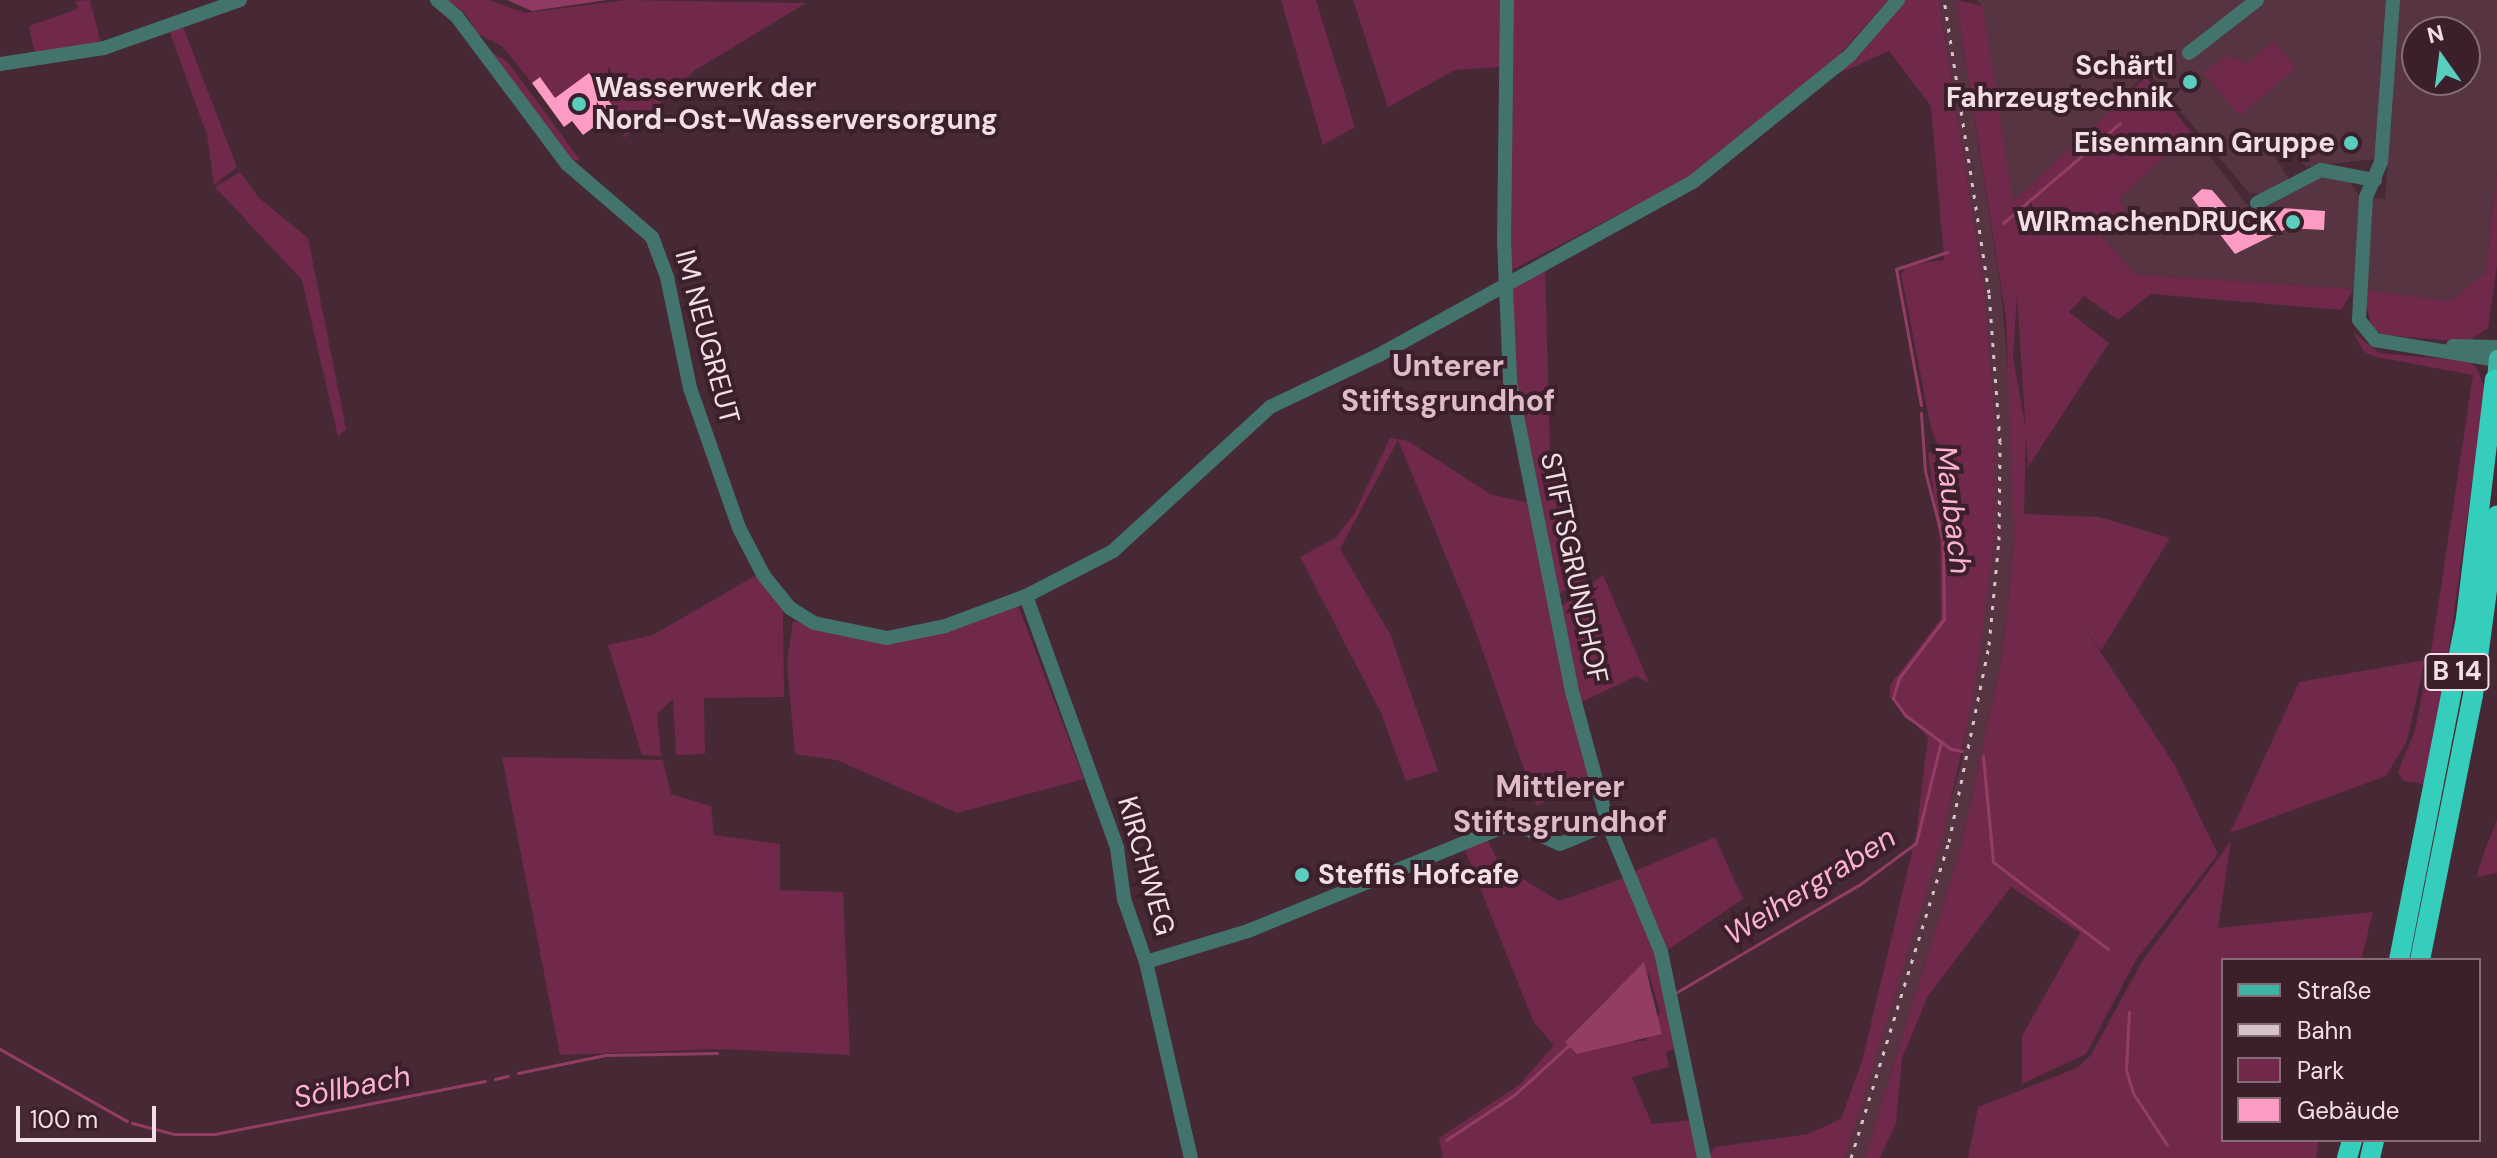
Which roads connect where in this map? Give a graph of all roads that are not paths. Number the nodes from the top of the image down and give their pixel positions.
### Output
1 (240, 0) edge
2 (437, 0) edge
3 (1507, 0) edge
4 (1898, 0) edge
5 (2257, 0) edge
6 (2393, 0) edge
7 (2189, 53) dead end
8 (0, 64) edge
9 (2375, 180) junction
10 (2257, 203) dead end
11 (1505, 282) junction
12 (2429, 347) junction
13 (2497, 347) edge
14 (2496, 364) edge
15 (2497, 516) edge
16 (1026, 596) junction
17 (1608, 824) junction
18 (2399, 958) edge
19 (2420, 958) edge
20 (1146, 962) junction
21 (1191, 1158) edge
22 (1704, 1158) edge

1 - 8 street
2 - 16 street, IM NEUGREUT
3 - 11 street, STIFTSGRUNDHOF
4 - 11 street
5 - 7 street
6 - 9 street
9 - 10 street
9 - 12 street
11 - 16 street
11 - 17 street, STIFTSGRUNDHOF
12 - 13 street
12 - 14 street
14 - 18 highway, B 14
15 - 19 highway, B 14
16 - 20 street, KIRCHWEG
17 - 20 street
17 - 22 street, STIFTSGRUNDHOF
20 - 21 street, KIRCHWEG

